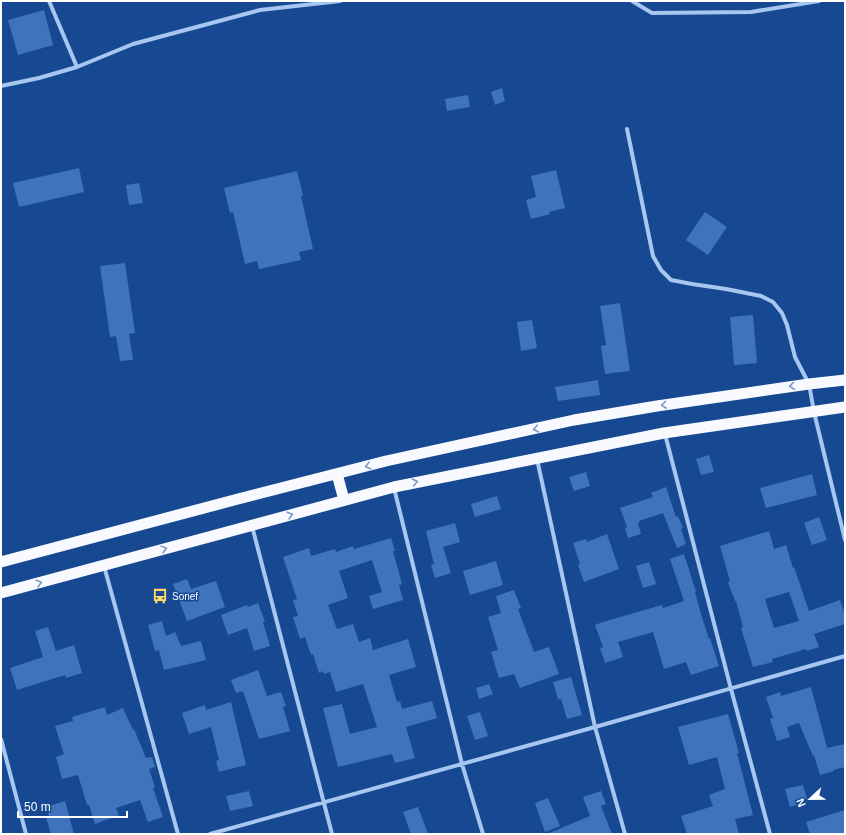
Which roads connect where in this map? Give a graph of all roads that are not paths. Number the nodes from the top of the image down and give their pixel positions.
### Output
1 (49, 1) edge
2 (340, 1) edge
3 (632, 1) edge
4 (819, 1) edge
5 (77, 67) junction
6 (1, 86) edge
7 (628, 129) dead end
8 (845, 380) edge
9 (809, 384) junction
10 (845, 407) edge
11 (814, 412) junction
12 (664, 433) junction
13 (537, 458) junction
14 (337, 474) junction
15 (394, 487) junction
16 (344, 500) junction
17 (252, 526) junction
18 (845, 540) edge
19 (1, 562) edge
20 (104, 565) junction
21 (1, 593) edge
22 (845, 656) edge
23 (731, 689) junction
24 (595, 727) junction
25 (1, 740) edge
26 (462, 764) junction
27 (323, 803) junction
28 (26, 834) edge
29 (178, 834) edge
30 (210, 834) edge
31 (332, 834) edge
32 (483, 834) edge
33 (625, 834) edge
34 (770, 834) edge

1 - 5 street
2 - 5 street
3 - 4 street
5 - 6 street
7 - 9 street
8 - 9 highway
9 - 11 street
9 -> 14 highway
10 - 11 highway
11 - 12 highway
11 - 18 street
12 - 13 highway
12 - 23 street
15 -> 13 highway
13 - 24 street
14 - 16 highway
14 - 19 highway
15 - 16 highway
15 - 26 street
17 -> 16 highway
20 -> 17 highway
17 - 27 street
21 -> 20 highway
20 - 29 street
22 - 23 street
23 - 24 street
23 - 34 street
24 - 26 street
24 - 33 street
25 - 28 street
26 - 27 street
26 - 32 street
27 - 30 street
27 - 31 street

